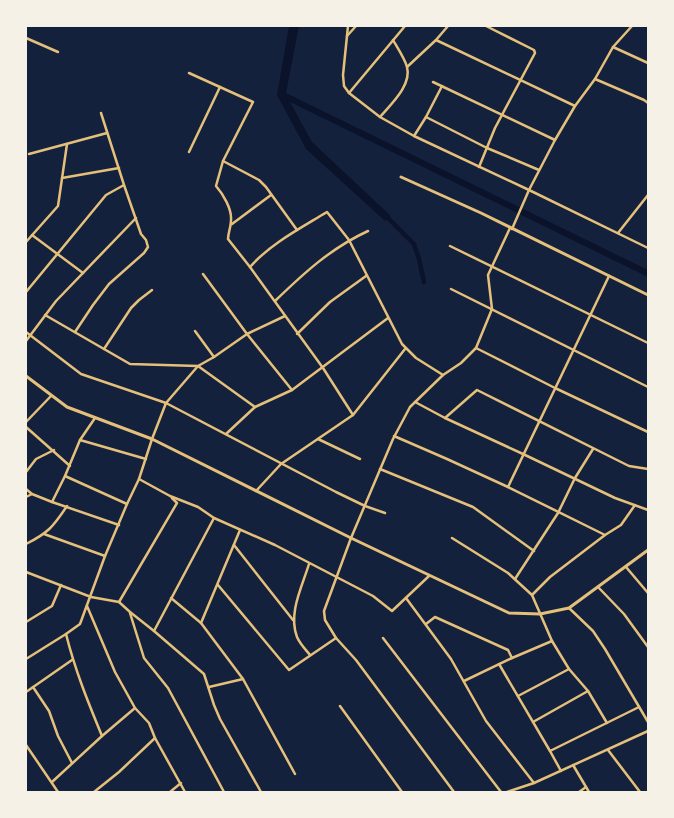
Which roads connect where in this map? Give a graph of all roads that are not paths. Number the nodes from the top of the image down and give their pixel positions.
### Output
1 (348, 26) edge
2 (356, 26) edge
3 (405, 26) edge
4 (448, 26) edge
5 (486, 26) edge
6 (632, 26) edge
7 (346, 36) junction
8 (26, 38) edge
9 (393, 40) junction
10 (436, 40) junction
11 (613, 47) junction
12 (58, 52) dead end
13 (648, 63) edge
14 (407, 67) junction
15 (189, 73) dead end
16 (595, 79) junction
17 (520, 80) junction
18 (433, 82) dead end
19 (442, 86) junction
20 (220, 88) junction
21 (349, 93) junction
22 (648, 103) edge
23 (575, 106) junction
24 (101, 113) dead end
25 (502, 115) junction
26 (426, 116) junction
27 (380, 117) junction
28 (107, 134) junction
29 (414, 136) junction
30 (555, 140) junction
31 (67, 144) junction
32 (487, 148) junction
33 (189, 152) dead end
34 (29, 154) dead end
35 (223, 161) junction
36 (479, 167) junction
37 (118, 168) junction
38 (539, 170) junction
39 (402, 177) dead end
40 (62, 178) junction
41 (124, 185) junction
42 (529, 190) junction
43 (272, 195) junction
44 (648, 196) edge
45 (136, 218) junction
46 (231, 224) junction
47 (511, 228) junction
48 (297, 230) junction
49 (368, 230) dead end
50 (618, 233) junction
51 (32, 235) junction
52 (349, 240) junction
53 (26, 242) edge
54 (450, 246) dead end
55 (648, 248) edge
56 (58, 254) junction
57 (250, 267) junction
58 (491, 267) junction
59 (83, 273) junction
60 (203, 274) dead end
61 (366, 276) junction
62 (609, 276) junction
63 (451, 289) dead end
64 (152, 290) dead end
65 (26, 292) edge
66 (648, 295) edge
67 (275, 301) junction
68 (492, 309) junction
69 (45, 315) junction
70 (590, 315) junction
71 (285, 316) junction
72 (388, 318) junction
73 (195, 331) dead end
74 (26, 332) edge
75 (75, 332) junction
76 (247, 334) junction
77 (297, 334) junction
78 (30, 336) junction
79 (26, 340) edge
80 (648, 343) edge
81 (476, 348) junction
82 (104, 349) junction
83 (405, 349) junction
84 (573, 350) junction
85 (214, 357) junction
86 (198, 366) junction
87 (323, 368) junction
88 (443, 375) junction
89 (26, 376) edge
90 (648, 387) edge
91 (555, 388) junction
92 (292, 390) junction
93 (51, 396) junction
94 (415, 402) junction
95 (166, 403) junction
96 (255, 407) junction
97 (353, 415) junction
98 (95, 418) junction
99 (445, 418) junction
100 (26, 422) edge
101 (539, 422) junction
102 (26, 427) edge
103 (648, 432) edge
104 (226, 434) junction
105 (394, 436) junction
106 (152, 439) junction
107 (318, 439) junction
108 (80, 440) junction
109 (593, 449) junction
110 (54, 450) junction
111 (523, 454) junction
112 (146, 459) junction
113 (360, 459) dead end
114 (281, 464) junction
115 (70, 466) junction
116 (380, 469) junction
117 (648, 469) edge
118 (26, 472) edge
119 (65, 476) junction
120 (575, 478) junction
121 (139, 479) junction
122 (508, 487) junction
123 (26, 489) edge
124 (256, 491) junction
125 (32, 494) junction
126 (170, 496) junction
127 (26, 497) edge
128 (52, 502) junction
129 (127, 504) junction
130 (636, 505) junction
131 (67, 506) junction
132 (365, 506) junction
133 (648, 510) edge
134 (385, 513) dead end
135 (558, 513) junction
136 (214, 518) junction
137 (118, 525) junction
138 (240, 530) junction
139 (44, 534) junction
140 (605, 535) junction
141 (351, 538) junction
142 (452, 538) dead end
143 (26, 544) edge
144 (234, 545) junction
145 (648, 550) edge
146 (534, 551) junction
147 (105, 556) junction
148 (309, 564) junction
149 (626, 567) junction
150 (26, 572) edge
151 (31, 573) junction
152 (26, 576) edge
153 (429, 576) junction
154 (337, 578) junction
155 (515, 579) junction
156 (61, 585) junction
157 (218, 586) junction
158 (598, 587) junction
159 (648, 594) edge
160 (532, 595) junction
161 (91, 596) junction
162 (172, 598) junction
163 (406, 598) junction
164 (119, 602) junction
165 (87, 606) junction
166 (569, 608) junction
167 (130, 612) junction
168 (540, 614) junction
169 (294, 620) junction
170 (26, 622) edge
171 (201, 623) junction
172 (426, 624) junction
173 (154, 631) junction
174 (66, 634) junction
175 (336, 638) junction
176 (383, 638) dead end
177 (552, 641) junction
178 (648, 647) edge
179 (310, 656) junction
180 (512, 658) junction
181 (26, 659) edge
182 (72, 660) junction
183 (499, 664) junction
184 (569, 669) junction
185 (243, 679) junction
186 (464, 681) junction
187 (33, 687) junction
188 (209, 687) junction
189 (26, 692) edge
190 (588, 692) junction
191 (518, 696) junction
192 (340, 706) dead end
193 (639, 707) junction
194 (135, 708) junction
195 (533, 722) junction
196 (648, 722) edge
197 (607, 723) junction
198 (648, 731) edge
199 (102, 736) junction
200 (155, 738) junction
201 (26, 745) edge
202 (608, 750) junction
203 (550, 751) junction
204 (72, 763) junction
205 (573, 765) junction
206 (560, 771) junction
207 (295, 774) dead end
208 (52, 782) junction
209 (180, 783) junction
210 (534, 783) junction
211 (586, 787) junction
212 (58, 792) edge
213 (94, 792) edge
214 (170, 792) edge
215 (185, 792) edge
216 (224, 792) edge
217 (261, 792) edge
218 (402, 792) edge
219 (454, 792) edge
220 (500, 792) edge
221 (507, 792) edge
222 (579, 792) edge
223 (589, 792) edge
224 (640, 792) edge

1 - 7 street
2 - 7 street
3 - 9 street
4 - 10 street
5 - 17 street
6 - 11 street
7 - 21 street
8 - 12 street
9 - 14 street
9 - 21 street
10 - 14 street
10 - 17 street
11 - 13 street
11 - 16 street
14 - 27 street
15 - 20 street
16 - 22 street
16 - 23 street
17 - 23 street
17 - 25 street
18 - 19 street
19 - 25 street
19 - 26 street
20 - 33 street
20 - 35 street
21 - 27 street
23 - 30 street
24 - 28 street
25 - 30 street
25 - 32 street
26 - 29 street
26 - 32 street
27 - 29 street
28 - 31 street
28 - 37 street
29 - 36 street
30 - 38 street
31 - 34 street
31 - 40 street
32 - 36 street
32 - 38 street
35 - 43 street
35 - 46 street
36 - 42 street
37 - 40 street
37 - 41 street
38 - 42 street
39 - 47 street
40 - 51 street
41 - 45 street
41 - 56 street
42 - 47 street
42 - 50 street
43 - 46 street
43 - 48 street
44 - 50 street
45 - 59 street
45 - 75 street
46 - 57 street
47 - 58 street
47 - 62 street
48 - 52 street
48 - 57 street
49 - 52 street
50 - 55 street
51 - 53 street
51 - 56 street
52 - 61 street
52 - 67 street
54 - 58 street
56 - 59 street
56 - 65 street
57 - 67 street
58 - 68 street
58 - 70 street
59 - 69 street
60 - 76 street
61 - 72 street
61 - 77 street
62 - 66 street
62 - 70 street
63 - 68 street
64 - 82 street
67 - 71 street
68 - 81 street
68 - 84 street
69 - 75 street
69 - 78 street
70 - 80 street
70 - 84 street
71 - 76 street
71 - 77 street
72 - 83 street
72 - 87 street
73 - 85 street
74 - 78 street
75 - 82 street
76 - 85 street
76 - 92 street
77 - 87 street
78 - 79 street
78 - 95 street
81 - 88 street
81 - 91 street
82 - 86 street
83 - 88 street
83 - 97 street
84 - 90 street
84 - 91 street
85 - 86 street
86 - 95 street
86 - 96 street
87 - 92 street
87 - 97 street
88 - 94 street
89 - 93 street
91 - 101 street
91 - 103 street
92 - 96 street
93 - 98 street
93 - 100 street
94 - 99 street
94 - 105 street
95 - 104 street
95 - 106 street
96 - 104 street
97 - 107 street
98 - 106 street
98 - 108 street
99 - 101 street
99 - 111 street
101 - 109 street
101 - 111 street
102 - 110 street
104 - 114 street
105 - 116 street
105 - 122 street
106 - 112 street
106 - 124 street
107 - 113 street
107 - 114 street
108 - 112 street
108 - 115 street
109 - 117 street
109 - 120 street
110 - 115 street
110 - 118 street
111 - 120 street
111 - 122 street
112 - 121 street
114 - 124 street
114 - 132 street
115 - 119 street
116 - 132 street
116 - 146 street
119 - 128 street
119 - 129 street
120 - 130 street
120 - 135 street
121 - 126 street
121 - 129 street
122 - 135 street
123 - 125 street
124 - 141 street
125 - 127 street
125 - 128 street
126 - 136 street
126 - 164 street
128 - 131 street
129 - 137 street
130 - 133 street
130 - 140 street
131 - 137 street
131 - 139 street
132 - 134 street
132 - 141 street
135 - 140 street
135 - 146 street
136 - 138 street
136 - 162 street
137 - 147 street
138 - 144 street
138 - 148 street
139 - 143 street
139 - 147 street
140 - 160 street
141 - 153 street
141 - 154 street
142 - 155 street
144 - 157 street
144 - 169 street
145 - 149 street
146 - 155 street
147 - 161 street
148 - 154 street
148 - 169 street
149 - 158 street
149 - 159 street
150 - 151 street
151 - 152 street
151 - 156 street
153 - 163 street
153 - 168 street
154 - 163 street
154 - 175 street
155 - 160 street
156 - 161 street
156 - 170 street
157 - 171 street
157 - 179 street
158 - 166 street
158 - 178 street
160 - 168 street
161 - 164 street
161 - 165 street
162 - 171 street
162 - 173 street
163 - 172 street
164 - 167 street
165 - 174 street
165 - 194 street
166 - 168 street
166 - 193 street
167 - 173 street
167 - 216 street
168 - 177 street
169 - 179 street
171 - 185 street
172 - 180 street
172 - 186 street
173 - 188 street
174 - 181 street
174 - 182 street
175 - 179 street
175 - 219 street
176 - 220 street
177 - 180 street
177 - 184 street
180 - 183 street
182 - 187 street
182 - 199 street
183 - 186 street
183 - 191 street
184 - 190 street
184 - 191 street
185 - 188 street
185 - 207 street
186 - 210 street
187 - 189 street
187 - 204 street
188 - 217 street
190 - 195 street
190 - 197 street
191 - 195 street
192 - 218 street
193 - 196 street
193 - 197 street
194 - 199 street
194 - 200 street
195 - 203 street
197 - 203 street
198 - 202 street
199 - 204 street
200 - 209 street
200 - 213 street
201 - 208 street
202 - 205 street
202 - 224 street
203 - 206 street
204 - 208 street
205 - 206 street
205 - 211 street
206 - 210 street
208 - 212 street
209 - 214 street
209 - 215 street
210 - 221 street
211 - 222 street
211 - 223 street

